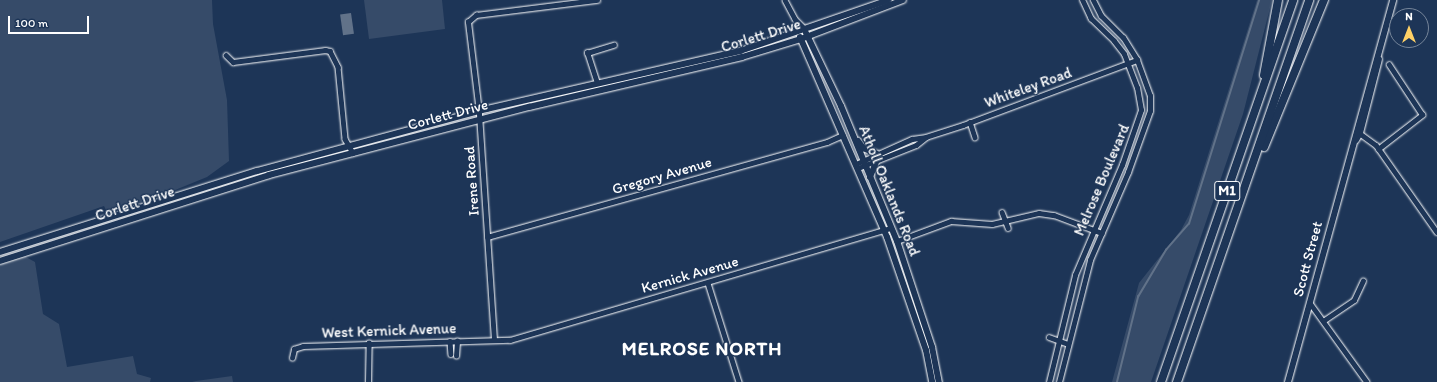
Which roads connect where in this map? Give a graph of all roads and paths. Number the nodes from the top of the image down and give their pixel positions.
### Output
1 (597, 0) edge
2 (785, 0) edge
3 (889, 0) edge
4 (903, 0) edge
5 (1082, 0) edge
6 (1093, 0) edge
7 (1278, 0) edge
8 (1293, 0) edge
9 (1309, 0) edge
10 (1324, 0) edge
11 (1393, 0) edge
12 (795, 19) junction
13 (804, 28) junction
14 (797, 30) junction
15 (808, 36) junction
16 (801, 39) junction
17 (614, 45) dead end
18 (226, 55) dead end
19 (1137, 60) junction
20 (1128, 63) junction
21 (1389, 64) dead end
22 (1264, 80) junction
23 (597, 84) junction
24 (834, 88) junction
25 (831, 105) junction
26 (479, 112) junction
27 (480, 121) junction
28 (970, 122) junction
29 (1358, 132) junction
30 (843, 135) junction
31 (854, 137) junction
32 (975, 137) dead end
33 (350, 146) junction
34 (1378, 149) junction
35 (353, 153) junction
36 (877, 157) junction
37 (864, 163) junction
38 (857, 166) junction
39 (870, 177) junction
40 (1249, 178) junction
41 (1002, 212) dead end
42 (1005, 220) junction
43 (891, 228) junction
44 (1008, 228) dead end
45 (884, 230) junction
46 (1094, 230) junction
47 (1437, 232) edge
48 (1102, 234) junction
49 (487, 237) junction
50 (897, 241) junction
51 (0, 252) edge
52 (0, 261) edge
53 (1363, 281) dead end
54 (708, 283) junction
55 (1310, 303) junction
56 (1323, 322) junction
57 (1049, 337) dead end
58 (494, 340) junction
59 (450, 341) junction
60 (457, 341) junction
61 (1058, 342) junction
62 (369, 343) junction
63 (1068, 344) junction
64 (451, 354) dead end
65 (456, 356) dead end
66 (292, 358) dead end
67 (368, 382) edge
68 (739, 382) edge
69 (932, 382) edge
70 (940, 382) edge
71 (1049, 382) edge
72 (1059, 382) edge
73 (1161, 382) edge
74 (1177, 382) edge
75 (1288, 382) edge
76 (1367, 382) edge

1 - 26 street, Irene Road
2 - 12 street, Atholl Oaklands Road
3 - 13 main road, Corlett Drive
4 - 15 main road, Corlett Drive
5 - 20 street, Melrose Boulevard
6 - 19 street, Melrose Boulevard
7 - 22 highway
8 - 22 highway, M1
9 - 40 highway, M1
10 - 40 highway
11 - 29 main road, Scott Street
12 - 13 street, Atholl Oaklands Road
12 - 14 street, Atholl Oaklands Road
13 - 14 main road, Corlett Drive
13 - 15 main road, Atholl Oaklands Road
14 - 16 main road, Atholl Oaklands Road
14 - 23 main road, Corlett Drive
15 - 16 main road, Corlett Drive
15 - 24 main road, Atholl Oaklands Road
16 - 25 main road, Atholl Oaklands Road
16 - 27 main road, Corlett Drive
17 - 23 street
18 - 33 street
19 - 20 street, Whiteley Road
19 - 48 street, Melrose Boulevard
20 - 28 street, Whiteley Road
20 - 46 street, Melrose Boulevard
21 - 34 street
22 - 73 highway, M1
23 - 26 main road, Corlett Drive
24 - 25 main road
24 - 31 main road, Atholl Oaklands Road
25 - 30 main road, Atholl Oaklands Road
26 - 27 street, Irene Road
26 - 33 main road, Corlett Drive
27 - 35 main road, Corlett Drive
27 - 49 street, Irene Road
28 - 32 street
28 - 36 street, Whiteley Road
29 - 34 street
29 - 55 main road, Scott Street
30 - 38 main road, Atholl Oaklands Road
30 - 49 street, Gregory Avenue
31 - 36 main road
31 - 37 main road, Atholl Oaklands Road
33 - 35 street
33 - 51 main road, Corlett Drive
34 - 47 street
35 - 52 main road, Corlett Drive
36 - 37 street, Whiteley Road
36 - 39 main road
37 - 38 street, Whiteley Road
37 - 39 main road, Atholl Oaklands Road
38 - 45 main road, Atholl Oaklands Road
39 - 43 main road, Atholl Oaklands Road
40 - 74 highway, M1
41 - 42 street
42 - 44 street
42 - 46 street
42 - 50 street
43 - 45 street, Kernick Avenue
43 - 50 main road, Atholl Oaklands Road
45 - 54 street, Kernick Avenue
45 - 69 main road, Atholl Oaklands Road
46 - 48 street
46 - 61 street, Melrose Boulevard
48 - 63 street, Melrose Boulevard
49 - 58 street, Irene Road
50 - 70 main road, Atholl Oaklands Road
53 - 56 street
54 - 58 street, Kernick Avenue
54 - 68 street
55 - 56 street
55 - 75 main road, Scott Street
56 - 76 street
57 - 61 street
58 - 60 street, West Kernick Avenue
59 - 60 street, West Kernick Avenue
59 - 62 street, West Kernick Avenue
59 - 64 street
60 - 65 street
61 - 63 street
61 - 71 street, Melrose Boulevard
62 - 66 street, West Kernick Avenue
62 - 67 street
63 - 72 street, Melrose Boulevard

